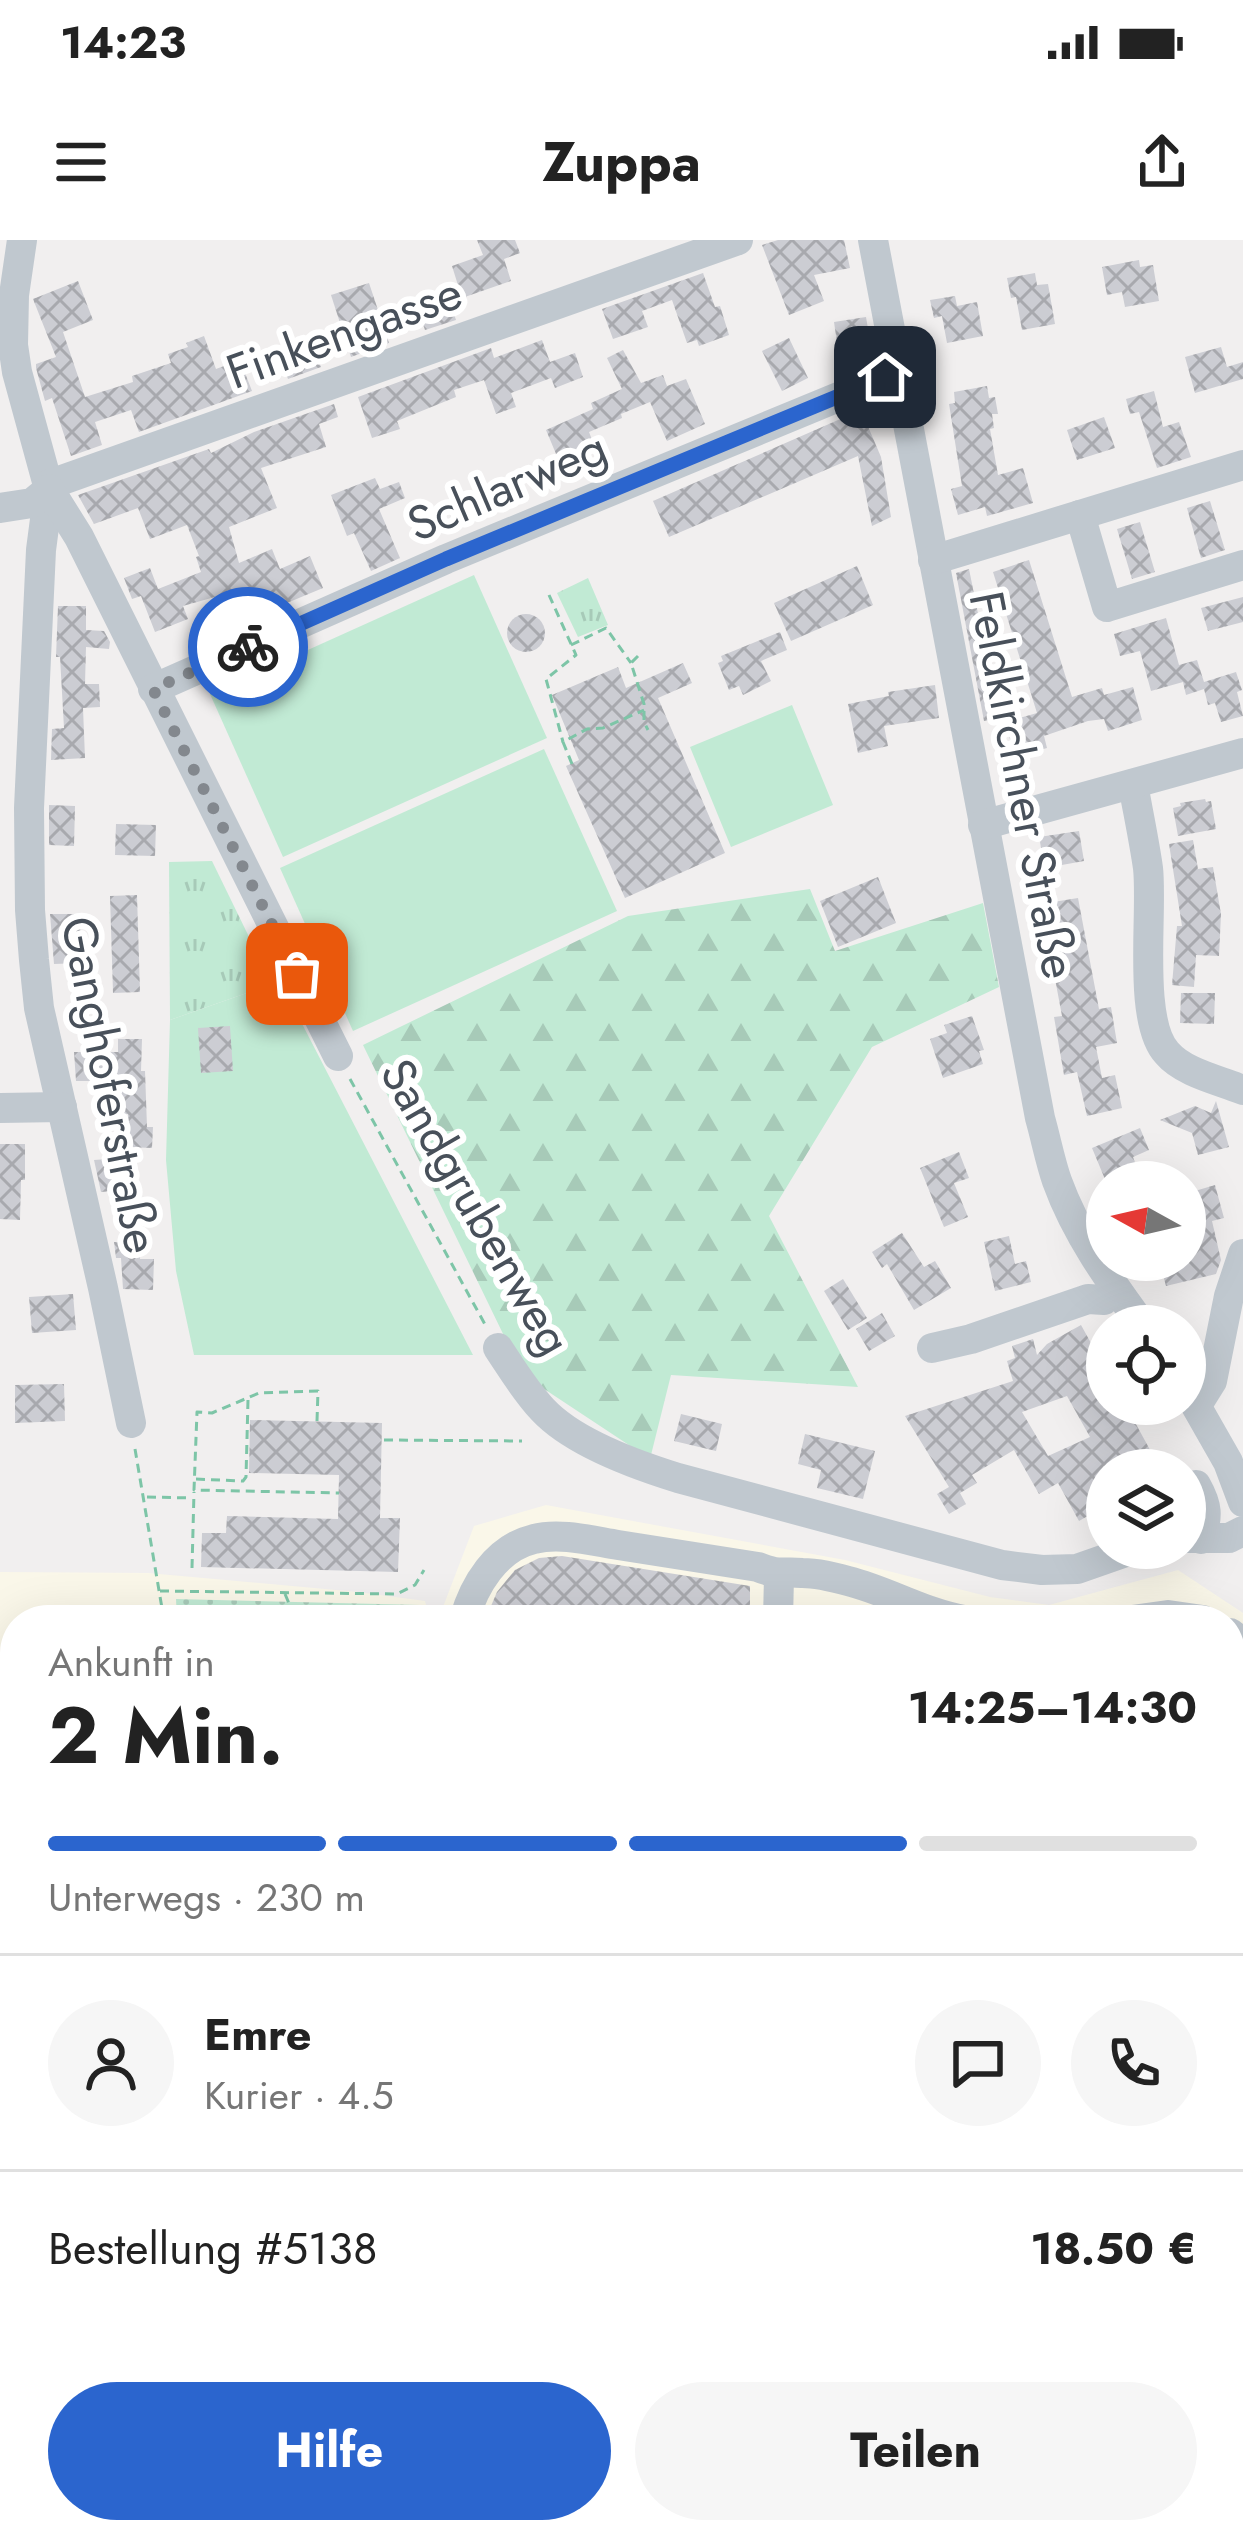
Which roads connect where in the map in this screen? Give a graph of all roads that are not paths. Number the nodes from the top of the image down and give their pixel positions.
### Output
1 (22, 240) edge
2 (738, 240) edge
3 (873, 240) edge
4 (9, 371) edge
5 (899, 372) junction
6 (1243, 465) edge
7 (48, 487) junction
8 (0, 508) edge
9 (1080, 514) junction
10 (933, 560) junction
11 (1243, 565) edge
12 (153, 689) junction
13 (1243, 753) edge
14 (1133, 784) junction
15 (15, 808) edge
16 (983, 825) junction
17 (338, 1056) road end
18 (1243, 1090) edge
19 (62, 1107) junction
20 (0, 1108) edge
21 (1243, 1255) edge
22 (1105, 1305) edge
23 (1108, 1305) edge
24 (498, 1348) road end
25 (932, 1348) dead end
26 (1206, 1386) edge
27 (1206, 1423) edge
28 (130, 1424) road end
29 (1243, 1502) edge
30 (1243, 1531) edge
31 (1206, 1539) edge
32 (1206, 1546) edge
33 (1243, 1560) edge
34 (1086, 1566) edge
35 (779, 1576) junction
36 (468, 1605) edge
37 (778, 1605) edge
38 (914, 1605) edge

1 - 4 street, Ganghoferstraße
2 - 7 street, Finkengasse
3 - 5 street, Feldkirchner Straße
4 - 7 street, Ganghoferstraße
5 - 10 street, Feldkirchner Straße
5 - 12 street, Schlarweg
6 - 9 street
7 - 8 street
7 - 12 street, Sandgrubenweg
7 - 15 street, Ganghoferstraße
9 - 10 street
9 - 11 street
10 - 16 street, Feldkirchner Straße
12 - 17 street, Sandgrubenweg
13 - 14 street
14 - 16 street
14 - 18 street
15 - 19 street, Ganghoferstraße
16 - 23 street, Feldkirchner Straße
19 - 20 street
19 - 28 street, Ganghoferstraße
21 - 26 street
22 - 25 street
24 - 34 street, Sandgrubenweg
27 - 29 street
30 - 31 street
32 - 33 street
35 - 36 street
35 - 37 street
35 - 38 street

